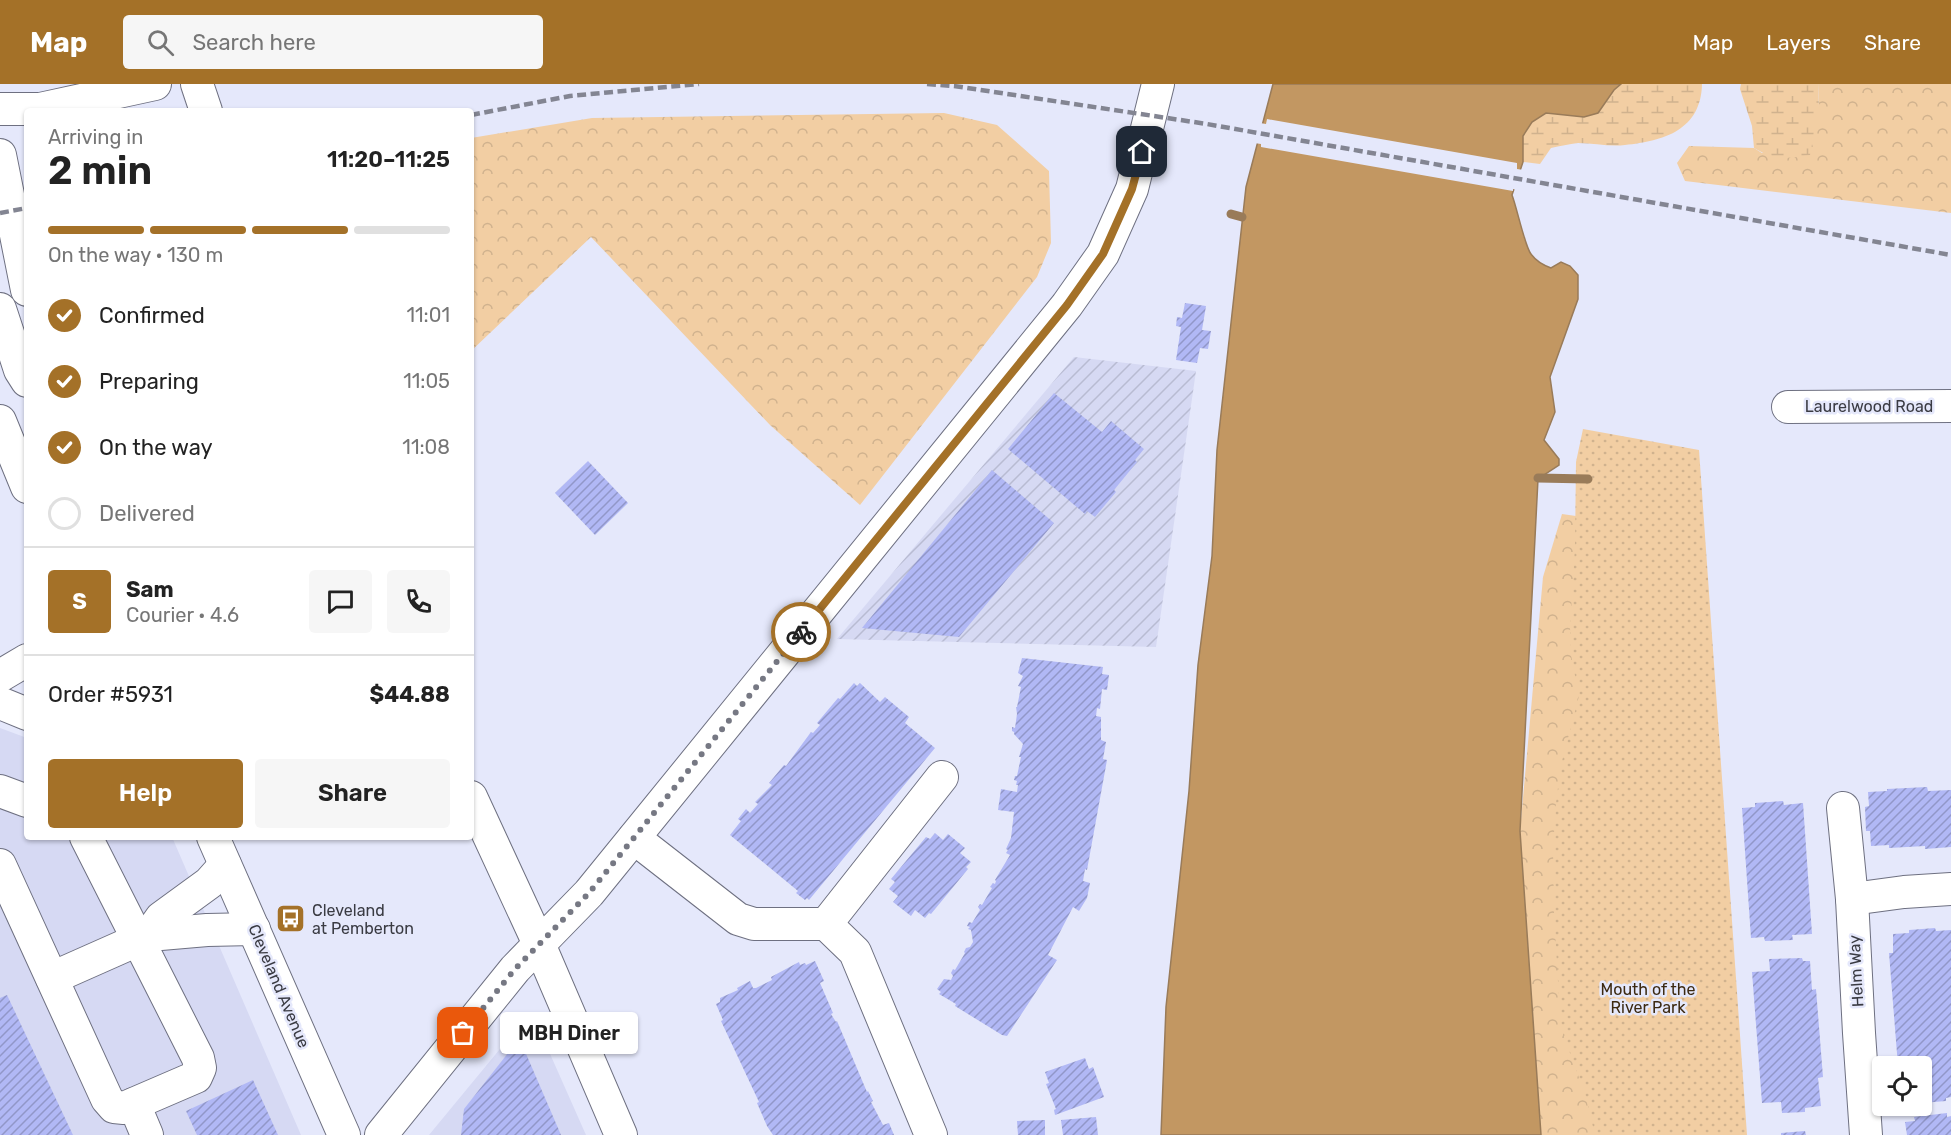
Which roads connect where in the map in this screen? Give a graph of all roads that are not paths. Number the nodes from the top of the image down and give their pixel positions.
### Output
1 (21, 84) edge
2 (155, 84) edge
3 (196, 84) edge
4 (1158, 84) edge
5 (0, 102) edge
6 (45, 108) edge
7 (205, 108) edge
8 (0, 109) edge
9 (24, 109) edge
10 (0, 155) edge
11 (24, 275) edge
12 (0, 309) edge
13 (24, 376) edge
14 (1951, 406) edge
15 (1788, 407) dead end
16 (0, 421) edge
17 (24, 480) edge
18 (24, 662) edge
19 (0, 676) edge
20 (0, 692) edge
21 (24, 694) edge
22 (0, 703) edge
23 (24, 713) edge
24 (942, 777) dead end
25 (0, 791) edge
26 (24, 800) edge
27 (474, 803) edge
28 (1843, 808) dead end
29 (634, 838) junction
30 (88, 840) edge
31 (214, 840) edge
32 (0, 865) edge
33 (225, 865) junction
34 (1951, 889) edge
35 (1852, 899) junction
36 (826, 924) junction
37 (254, 929) junction
38 (143, 937) junction
39 (539, 944) junction
40 (52, 978) junction
41 (134, 1104) junction
42 (147, 1135) edge
43 (344, 1135) edge
44 (381, 1135) edge
45 (621, 1135) edge
46 (931, 1135) edge
47 (1866, 1135) edge

1 - 5 street
2 - 6 street
3 - 7 street
4 - 29 street
8 - 9 street
10 - 11 street
12 - 13 street
14 - 15 street, Laurelwood Road
16 - 17 street
18 - 19 street
20 - 21 street
22 - 23 street
24 - 36 street
25 - 26 street
27 - 39 street
28 - 35 street, Helm Way
29 - 36 street
29 - 39 street
30 - 38 street
31 - 33 street, Cleveland Avenue
32 - 40 street
33 - 37 street, Cleveland Avenue
33 - 38 street
34 - 35 street
35 - 47 street, Helm Way
36 - 46 street
37 - 38 street
37 - 43 street, Cleveland Avenue
38 - 40 street
38 - 41 street
39 - 44 street
39 - 45 street
40 - 41 street
41 - 42 street

